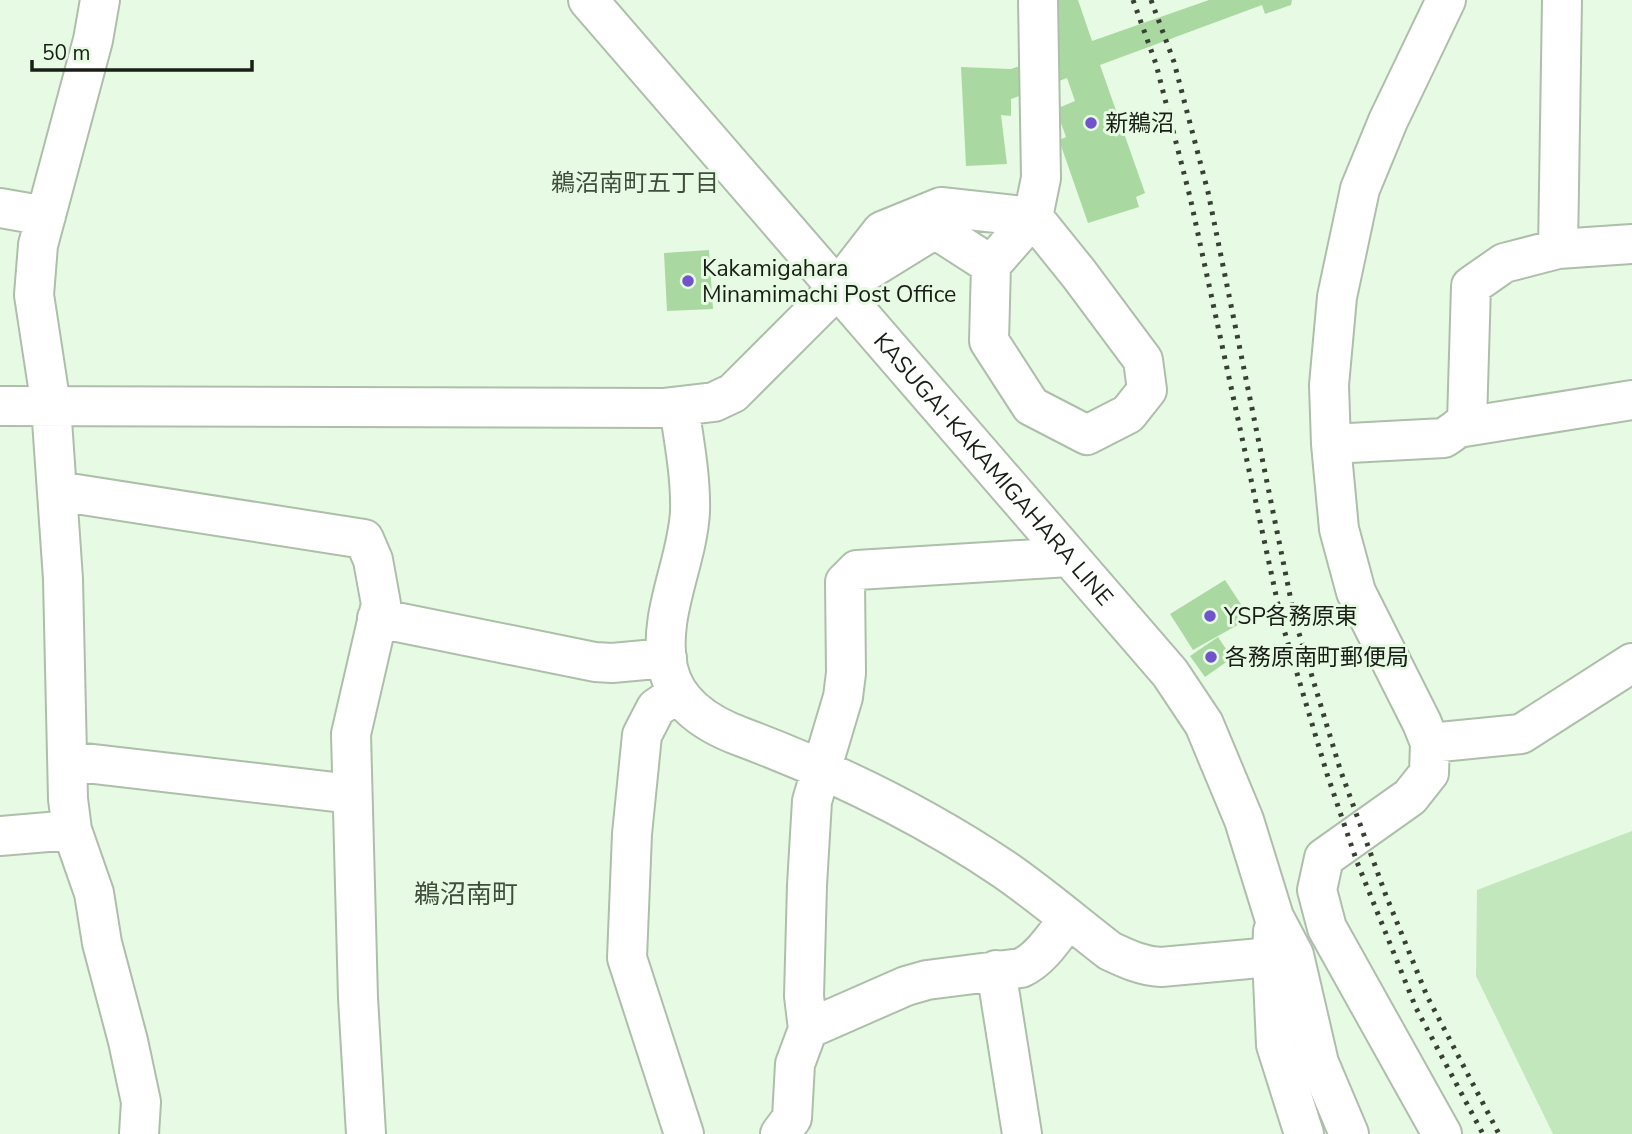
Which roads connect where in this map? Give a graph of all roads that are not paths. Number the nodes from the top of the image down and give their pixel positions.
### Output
1 (100, 0) edge
2 (588, 0) edge
3 (1038, 0) edge
4 (1562, 0) edge
5 (1436, 4) edge
6 (0, 208) edge
7 (46, 216) junction
8 (1033, 217) junction
9 (1632, 244) edge
10 (1558, 249) junction
11 (991, 265) junction
12 (836, 290) junction
13 (1632, 400) edge
14 (51, 405) junction
15 (0, 406) edge
16 (679, 407) junction
17 (1458, 428) junction
18 (1331, 444) junction
19 (57, 491) junction
20 (1069, 558) junction
21 (377, 618) junction
22 (1632, 663) edge
23 (673, 676) junction
24 (1430, 743) junction
25 (68, 761) junction
26 (821, 768) junction
27 (352, 794) junction
28 (72, 830) junction
29 (0, 836) edge
30 (1274, 917) junction
31 (1068, 919) junction
32 (1272, 957) junction
33 (996, 970) junction
34 (808, 1029) junction
35 (139, 1134) edge
36 (366, 1134) edge
37 (684, 1134) edge
38 (780, 1134) edge
39 (1022, 1134) edge
40 (1304, 1134) edge
41 (1349, 1134) edge
42 (1442, 1134) edge

1 - 7 street
2 - 12 street, KASUGAI-KAKAMIGAHARA LINE
3 - 8 street
4 - 10 street
5 - 18 street
6 - 7 street
7 - 14 street
8 - 11 street
8 - 11 street
8 - 12 street
9 - 10 street
10 - 17 street
11 - 12 street
12 - 16 street
12 - 20 street, KASUGAI-KAKAMIGAHARA LINE
13 - 17 street
14 - 15 street
14 - 16 street
14 - 19 street
16 - 23 street
17 - 18 street
18 - 24 street
19 - 21 street
19 - 25 street
20 - 26 street
20 - 30 street, KASUGAI-KAKAMIGAHARA LINE
21 - 23 street
21 - 27 street
22 - 24 street
23 - 26 street
23 - 37 street
24 - 42 street
25 - 27 street
25 - 28 street
26 - 31 street
26 - 34 street
27 - 36 street
28 - 29 street
28 - 35 street
30 - 32 street, KASUGAI-KAKAMIGAHARA LINE
30 - 41 street, KASUGAI-KAKAMIGAHARA LINE
31 - 32 street
31 - 33 street
32 - 40 street, KASUGAI-KAKAMIGAHARA LINE
33 - 34 street
33 - 39 street
34 - 38 street

